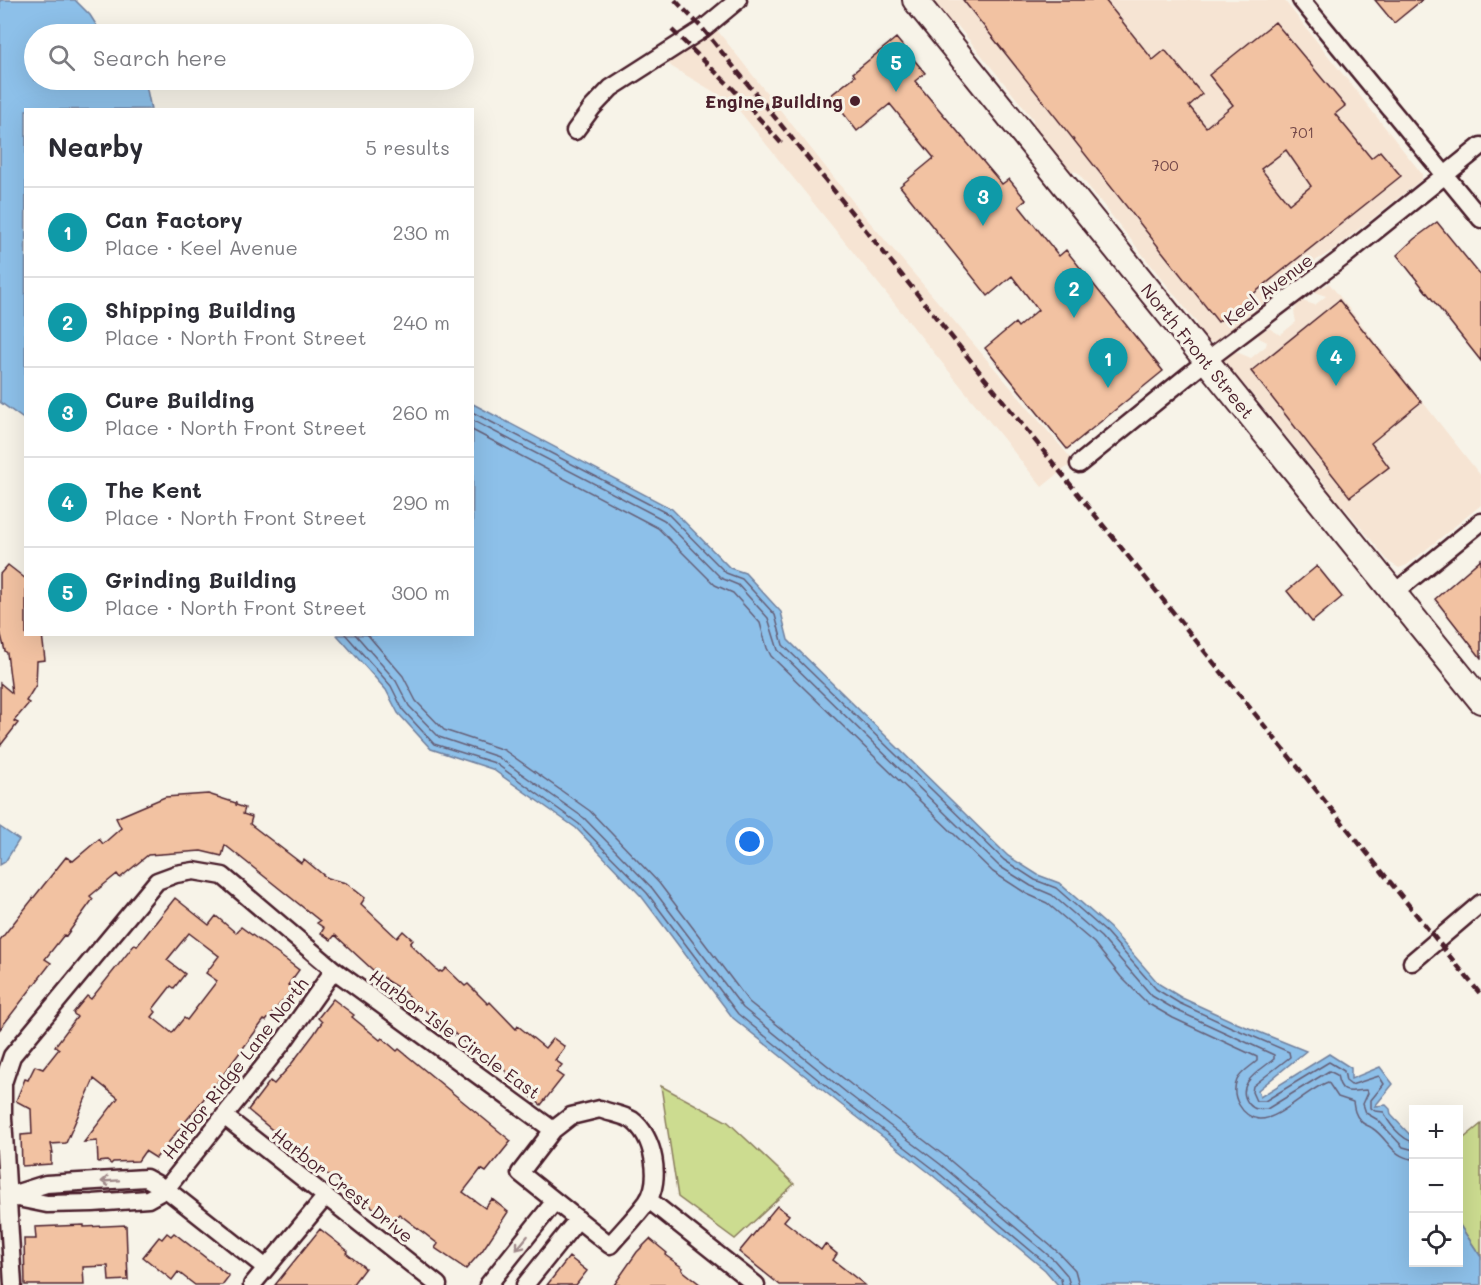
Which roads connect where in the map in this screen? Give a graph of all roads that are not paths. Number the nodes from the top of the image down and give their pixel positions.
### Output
1 (738, 0) edge
2 (915, 0) edge
3 (1301, 0) edge
4 (575, 131) dead end
5 (1481, 146) edge
6 (1443, 175) junction
7 (1481, 219) edge
8 (1206, 361) junction
9 (1079, 464) dead end
10 (1481, 522) edge
11 (1394, 592) junction
12 (1481, 701) edge
13 (1481, 903) edge
14 (1412, 962) dead end
15 (334, 970) junction
16 (224, 1116) junction
17 (553, 1130) junction
18 (166, 1189) junction
19 (4, 1196) edge
20 (326, 1196) junction
21 (649, 1200) junction
22 (555, 1201) junction
23 (578, 1219) junction
24 (266, 1268) junction
25 (13, 1285) edge
26 (252, 1285) edge
27 (438, 1285) edge
28 (488, 1285) edge
29 (525, 1285) edge
30 (756, 1285) edge

1 - 4 street
2 - 8 street, North Front Street
3 - 6 street
5 - 6 street, Keel Avenue
6 - 7 street
6 - 8 street, Keel Avenue
8 - 9 street, Keel Avenue
8 - 11 street, North Front Street
10 - 11 street
11 - 12 street, North Front Street
13 - 14 street
15 - 16 street, Harbor Ridge Lane North
15 - 17 street, Harbor Isle Circle East
15 - 19 street, Harbor Isle Circle East
16 - 18 street, Harbor Ridge Lane North
16 - 20 street, Harbor Crest Drive
17 - 21 street
17 - 22 street
18 - 19 street
18 - 24 street
19 - 25 street, Harbor Isle Circle East
20 - 24 street
20 - 27 street, Harbor Crest Drive
21 - 23 street
21 - 30 street
22 - 23 street
22 -> 28 street
23 - 29 street
24 - 26 street

